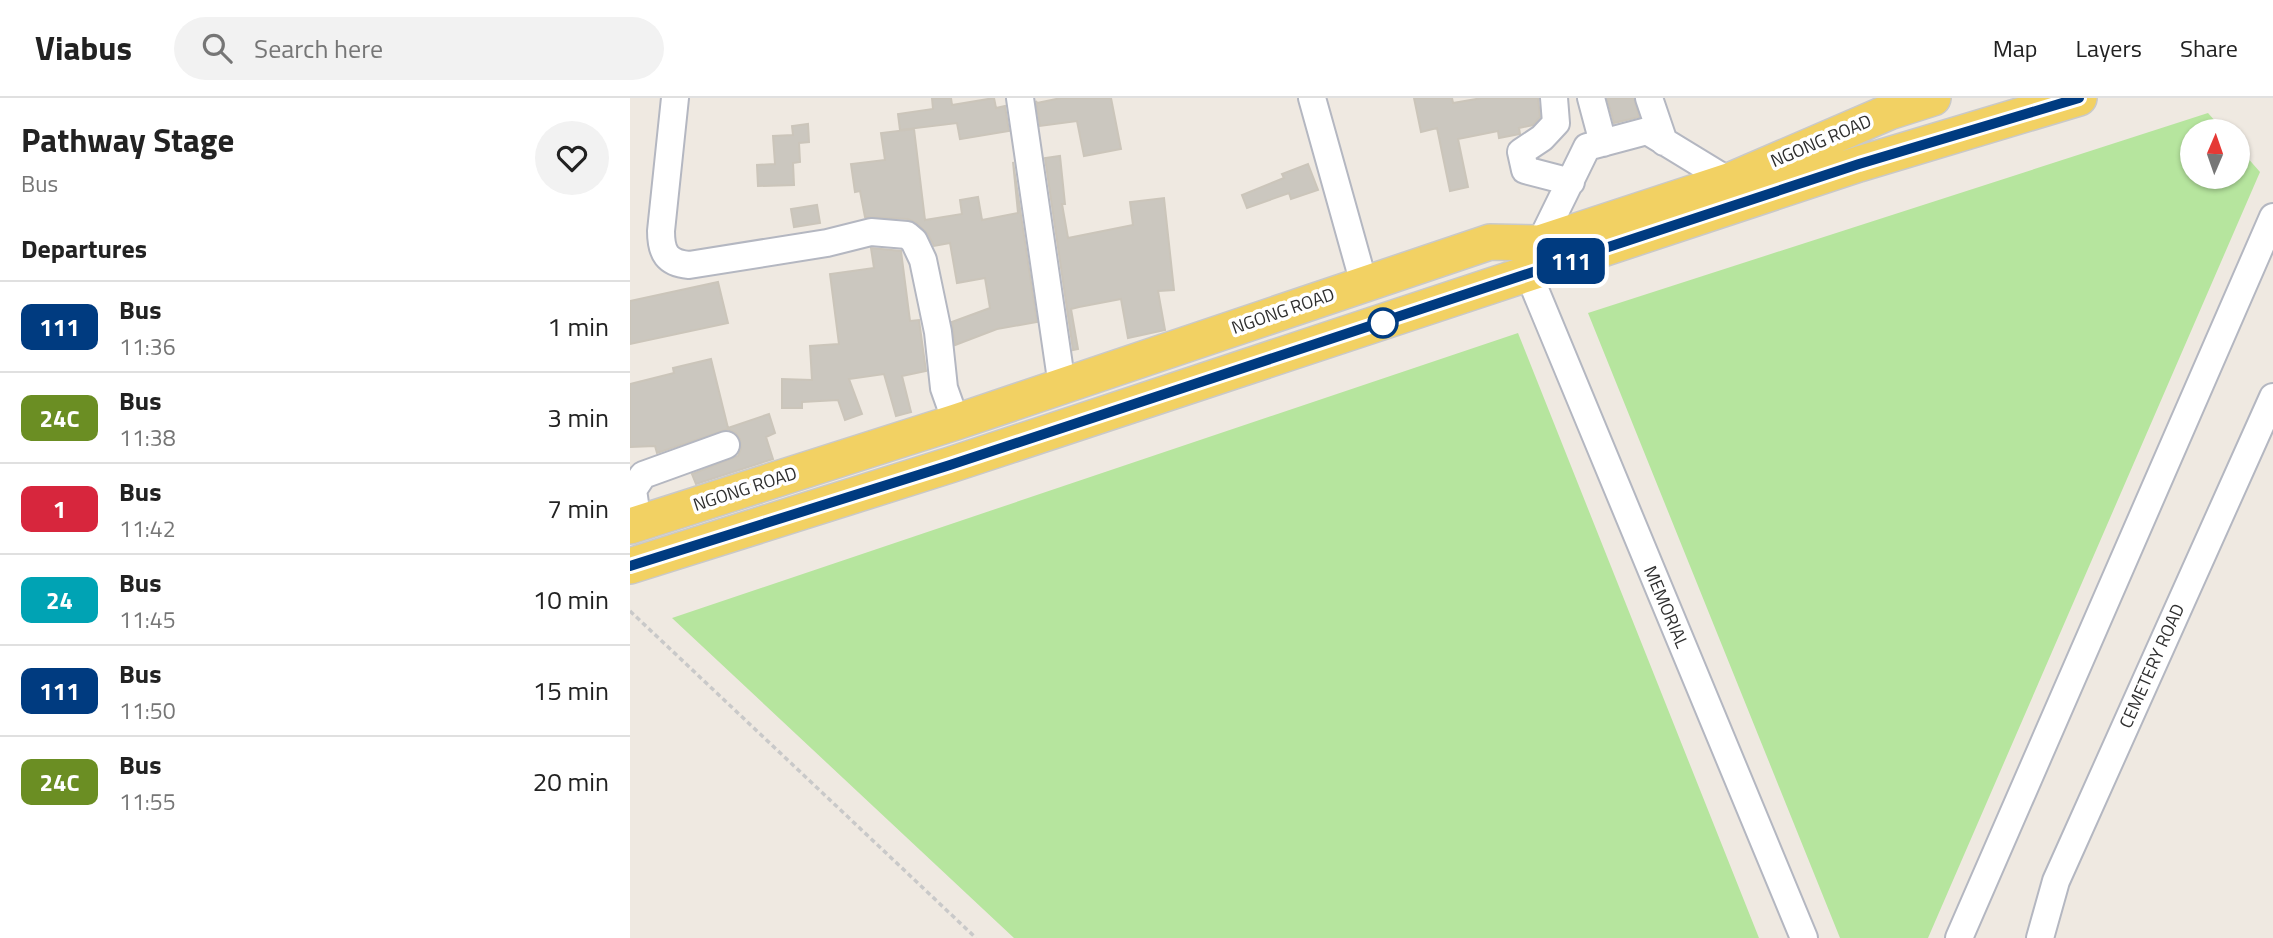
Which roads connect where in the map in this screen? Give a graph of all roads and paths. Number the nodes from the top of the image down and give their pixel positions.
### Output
1 (675, 98) edge
2 (1020, 98) edge
3 (1312, 98) edge
4 (1554, 98) edge
5 (1591, 98) edge
6 (1649, 98) edge
7 (1933, 98) edge
8 (2079, 98) edge
9 (1888, 105) edge
10 (1664, 142) junction
11 (1603, 144) junction
12 (1729, 181) junction
13 (1571, 182) junction
14 (2273, 217) edge
15 (1541, 243) junction
16 (1529, 275) junction
17 (1364, 284) junction
18 (1062, 386) junction
19 (2273, 397) edge
20 (956, 422) junction
21 (726, 445) dead end
22 (634, 525) edge
23 (630, 566) edge
24 (630, 611) edge
25 (976, 938) edge
26 (1804, 938) edge
27 (1959, 938) edge
28 (2040, 938) edge

1 - 20 street
2 - 18 street
3 - 17 street
4 - 13 street
5 - 11 street
6 - 10 street
7 - 9 main road, NGONG ROAD
8 - 16 main road, NGONG ROAD
9 - 12 main road, NGONG ROAD
10 - 11 street
10 - 12 street
11 - 13 street
12 - 15 main road, NGONG ROAD
13 - 15 street
14 - 27 street
15 - 17 main road, NGONG ROAD
16 - 23 main road, NGONG ROAD
16 - 26 street, MEMORIAL
17 - 18 main road, NGONG ROAD
18 - 20 main road, NGONG ROAD
19 - 28 street, CEMETERY ROAD
20 - 22 main road, NGONG ROAD
21 - 22 street
24 - 25 path

